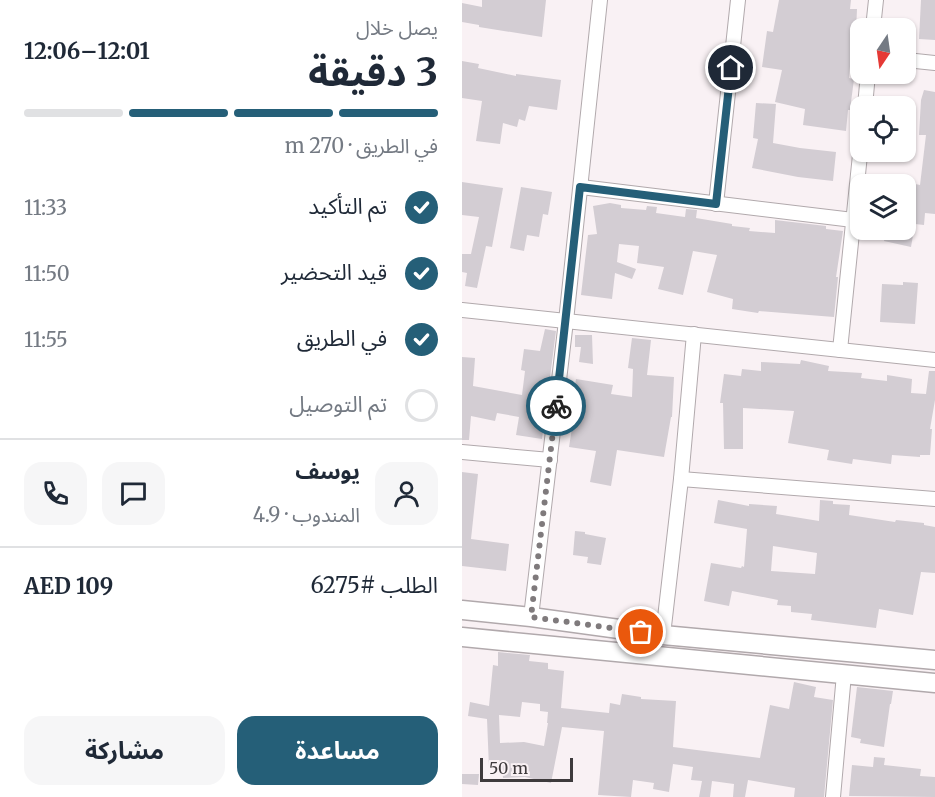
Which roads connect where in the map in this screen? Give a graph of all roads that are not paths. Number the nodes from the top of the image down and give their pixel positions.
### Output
1 (600, 0) edge
2 (738, 0) edge
3 (876, 0) edge
4 (874, 18) edge
5 (916, 61) edge
6 (935, 63) edge
7 (580, 187) junction
8 (716, 204) junction
9 (850, 220) edge
10 (851, 240) edge
11 (462, 310) edge
12 (566, 321) junction
13 (694, 334) junction
14 (840, 350) junction
15 (935, 360) edge
16 (462, 452) edge
17 (550, 460) junction
18 (681, 479) junction
19 (935, 498) edge
20 (462, 610) edge
21 (531, 617) junction
22 (663, 635) junction
23 (462, 637) edge
24 (935, 660) edge
25 (844, 674) junction
26 (935, 683) edge
27 (833, 797) edge

1 - 7 street
2 - 8 street
3 - 4 street
5 - 6 street
7 - 8 street
7 - 12 street
8 - 9 street
10 - 14 street
11 - 12 street
12 - 13 street
12 - 17 street
13 - 14 street
13 - 18 street
14 - 15 street
16 - 17 street
17 - 21 street
18 - 19 street
18 - 22 street
20 - 21 street
21 - 22 street
22 - 24 street
23 - 25 street
25 - 26 street
25 - 27 street

